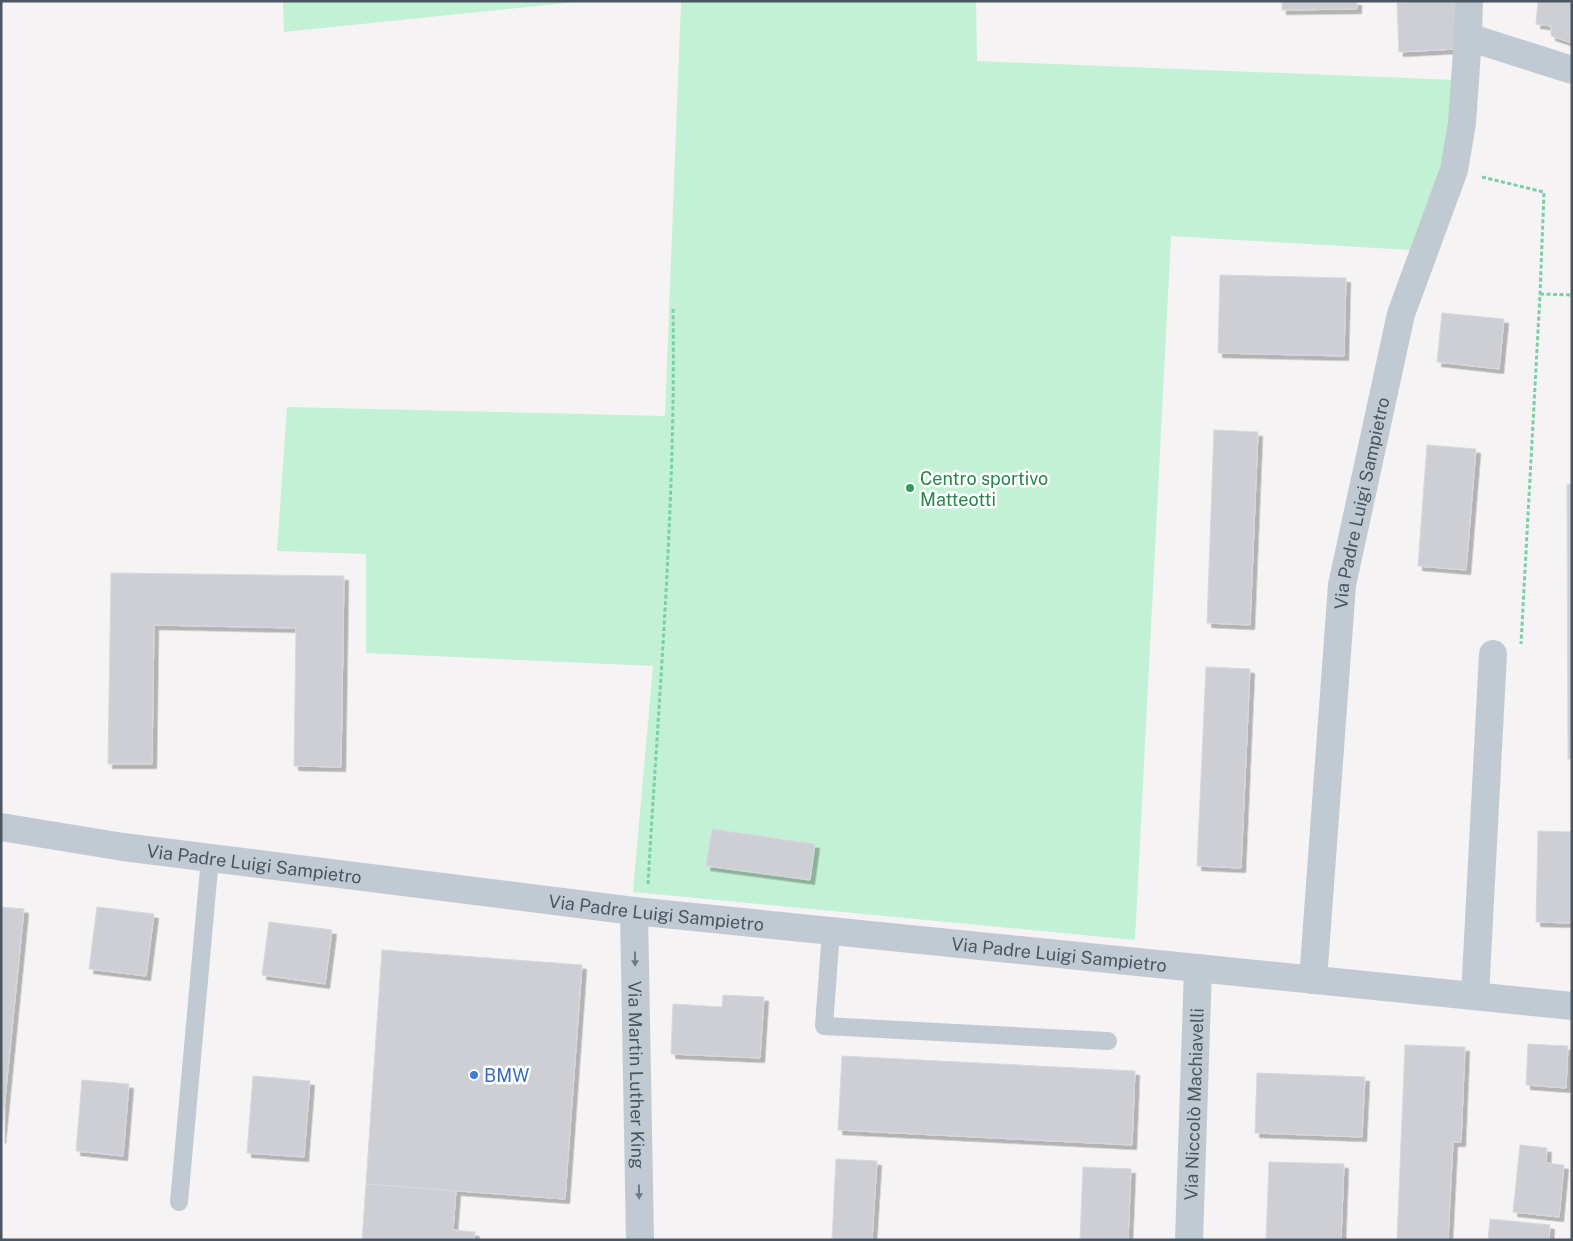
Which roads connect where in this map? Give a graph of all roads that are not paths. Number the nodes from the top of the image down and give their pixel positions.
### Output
1 (1469, 1) edge
2 (1468, 37) junction
3 (1572, 70) edge
4 (1493, 654) dead end
5 (1, 827) edge
6 (210, 858) junction
7 (634, 911) junction
8 (831, 931) junction
9 (1198, 968) junction
10 (1314, 980) junction
11 (1475, 996) junction
12 (1572, 1006) edge
13 (1108, 1041) dead end
14 (179, 1202) dead end
15 (640, 1240) edge
16 (1189, 1240) edge

1 - 2 street, Via Padre Luigi Sampietro
2 - 3 street
2 - 10 street, Via Padre Luigi Sampietro
4 - 11 street
5 - 6 street, Via Padre Luigi Sampietro
6 - 7 street, Via Padre Luigi Sampietro
6 - 14 lane
7 - 8 street, Via Padre Luigi Sampietro
7 -> 15 street, Via Martin Luther King
8 - 9 street, Via Padre Luigi Sampietro
8 - 13 lane
9 - 10 street, Via Padre Luigi Sampietro
9 - 16 street, Via Niccolò Machiavelli
10 - 11 street, Via Padre Luigi Sampietro
11 - 12 street, Via Padre Luigi Sampietro

